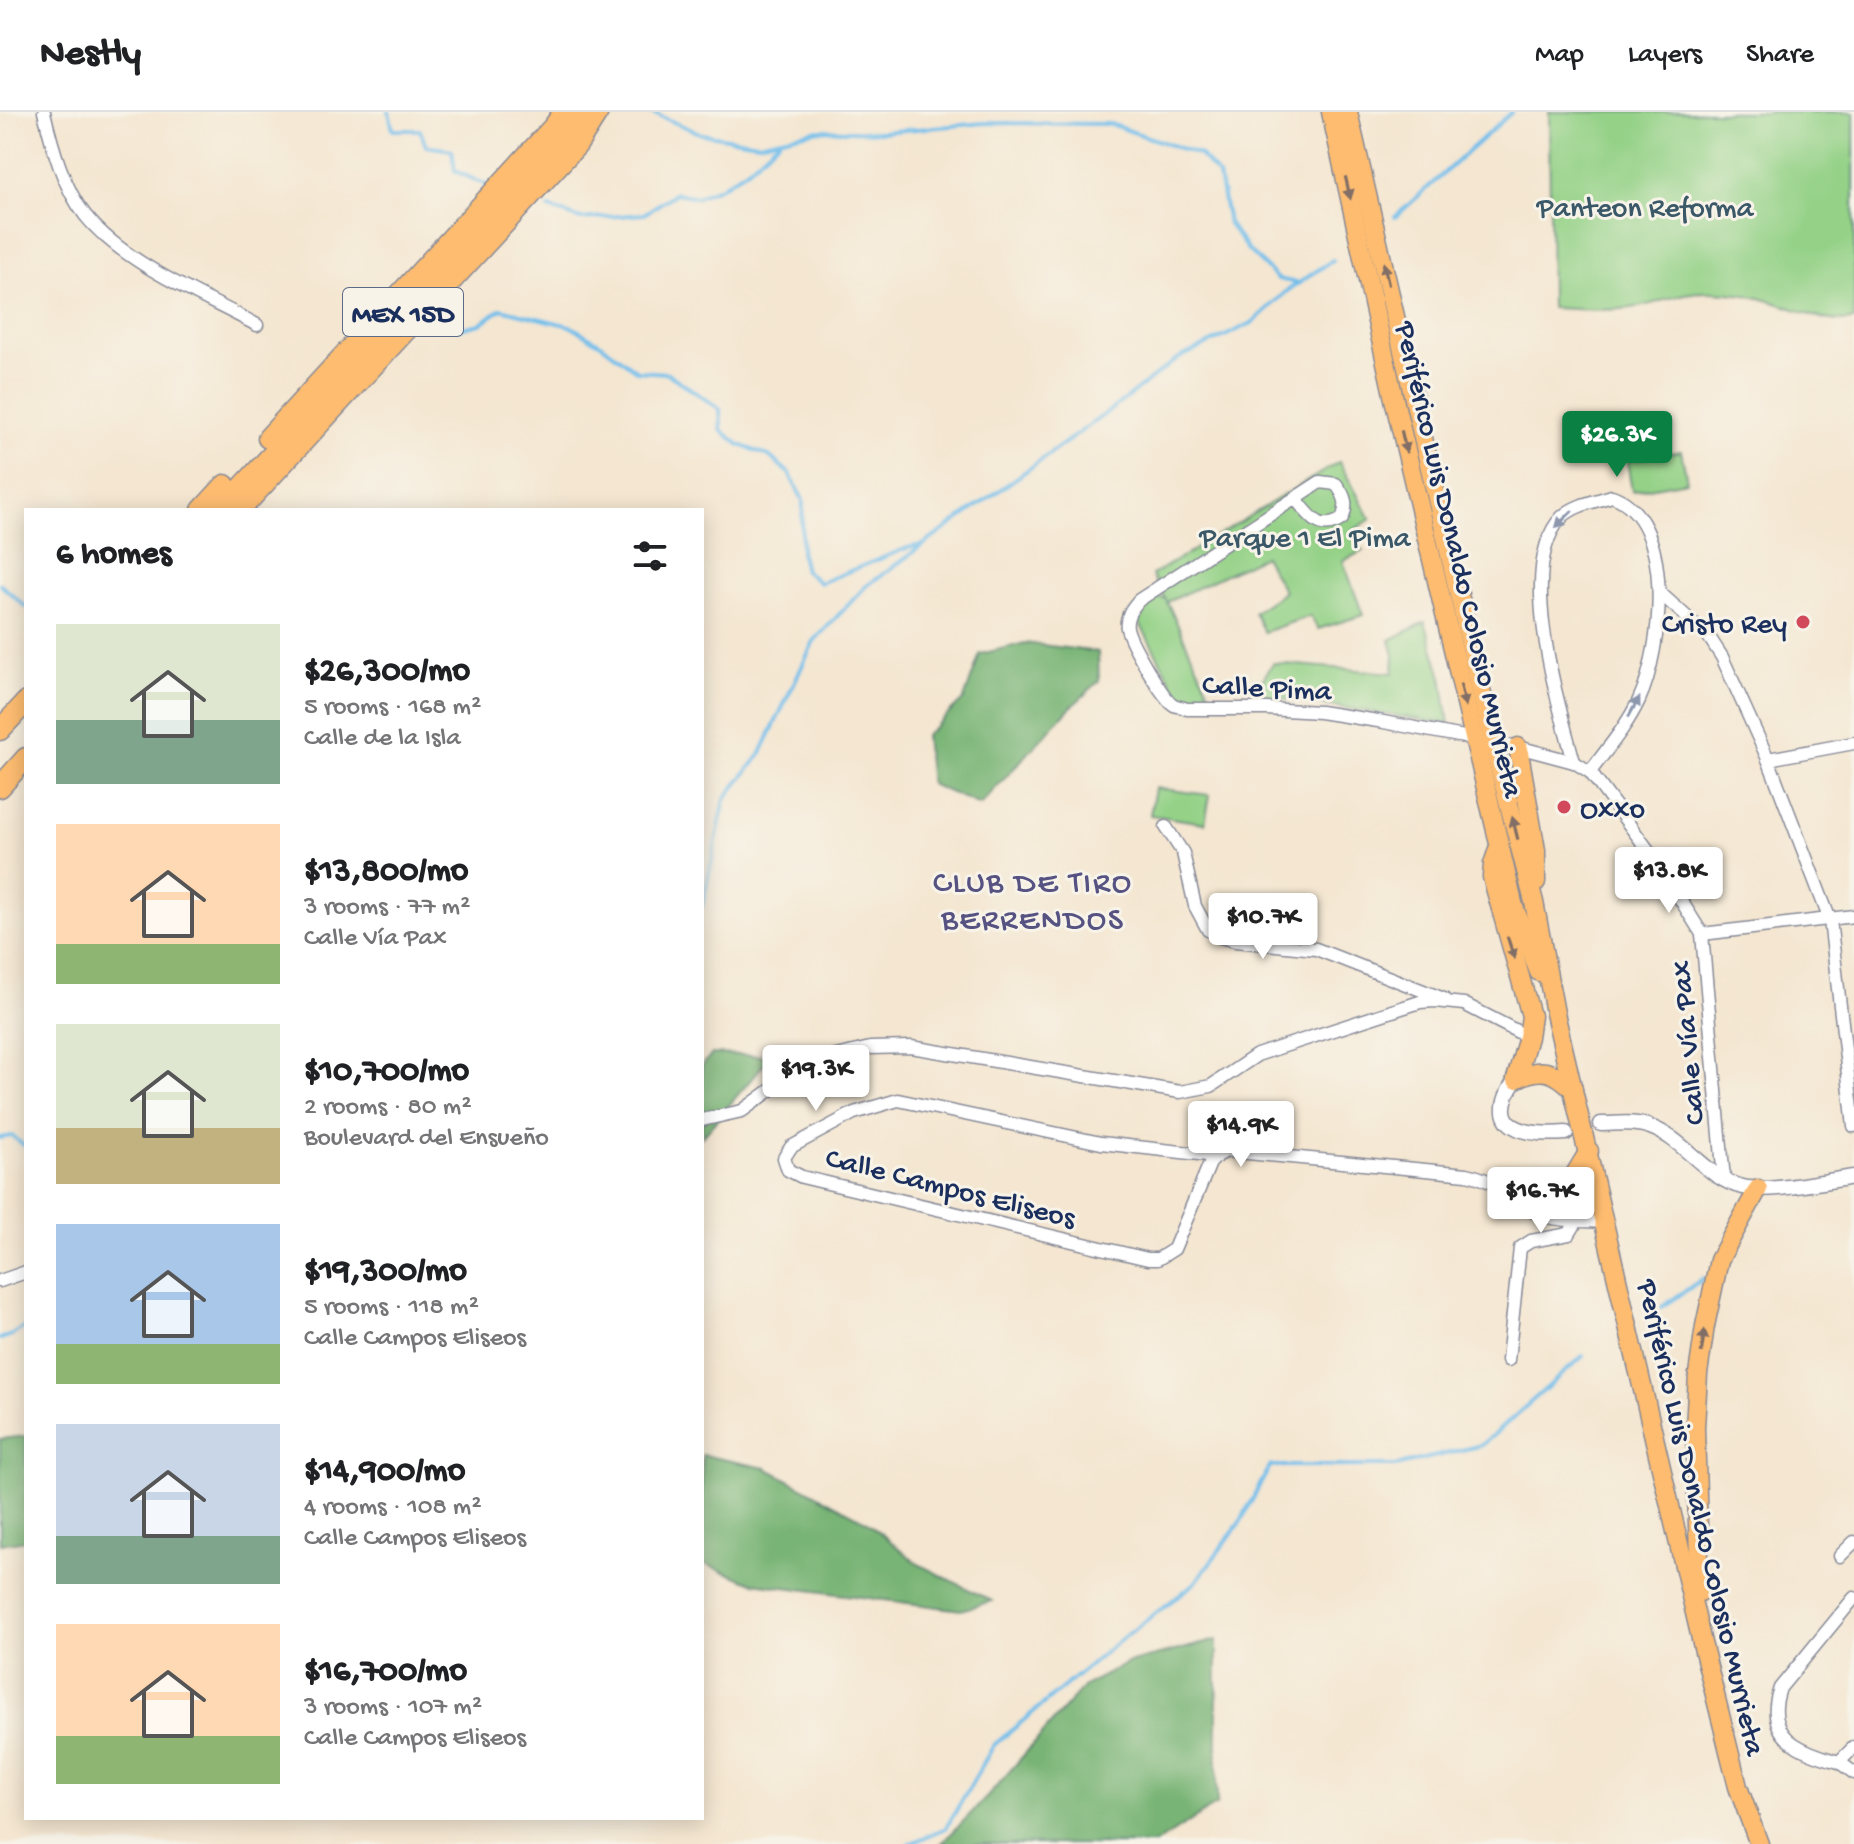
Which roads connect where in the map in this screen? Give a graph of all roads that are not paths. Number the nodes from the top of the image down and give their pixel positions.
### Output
1 (44, 112) edge
2 (564, 112) edge
3 (582, 112) edge
4 (598, 112) edge
5 (609, 112) edge
6 (1331, 112) edge
7 (1348, 112) edge
8 (257, 325) dead end
9 (1295, 498) dead end
10 (204, 508) edge
11 (223, 508) edge
12 (242, 508) edge
13 (256, 508) edge
14 (1660, 593) junction
15 (24, 704) edge
16 (24, 722) edge
17 (0, 730) edge
18 (1473, 738) junction
19 (1493, 742) junction
20 (1854, 743) edge
21 (24, 745) edge
22 (1518, 747) junction
23 (0, 748) edge
24 (1768, 759) junction
25 (24, 760) edge
26 (1574, 762) junction
27 (0, 771) edge
28 (1590, 772) junction
29 (0, 787) edge
30 (1166, 827) dead end
31 (1499, 846) junction
32 (1534, 902) junction
33 (1514, 907) junction
34 (1854, 916) edge
35 (1830, 920) junction
36 (1702, 934) junction
37 (1448, 1000) junction
38 (1555, 1013) junction
39 (1528, 1037) junction
40 (1516, 1079) junction
41 (1573, 1090) junction
42 (704, 1120) edge
43 (1601, 1124) dead end
44 (1854, 1126) edge
45 (1566, 1133) dead end
46 (1589, 1151) junction
47 (1217, 1156) junction
48 (1854, 1177) edge
49 (1724, 1180) junction
50 (1758, 1189) junction
51 (1601, 1200) junction
52 (1534, 1204) junction
53 (1577, 1221) junction
54 (1605, 1222) junction
55 (24, 1273) edge
56 (0, 1281) edge
57 (1508, 1360) dead end
58 (1854, 1542) edge
59 (1840, 1556) dead end
60 (1854, 1598) edge
61 (1702, 1643) junction
62 (1854, 1747) edge
63 (1839, 1762) junction
64 (1854, 1773) edge
65 (1759, 1844) edge

1 - 8 street
2 - 10 highway, MEX 15D
3 - 11 highway, MEX 15D
4 - 12 highway, MEX 15D
5 - 13 highway, MEX 15D
6 -> 18 main road, Periférico Luis Donaldo Colosio Murrieta
19 -> 7 main road, Periférico Luis Donaldo Colosio Murrieta
9 - 18 street, Calle Pima
14 - 24 street
14 -> 26 street
28 -> 14 street
15 - 17 highway
16 - 23 highway
18 - 19 street, Calle Vía Pax
18 - 31 main road, Periférico Luis Donaldo Colosio Murrieta
19 - 22 street, Calle Vía Pax
32 -> 19 main road, Periférico Luis Donaldo Colosio Murrieta
20 - 24 street
21 - 27 highway
22 - 26 street, Calle Vía Pax
22 - 32 main road
24 - 35 street
25 - 29 highway
26 - 28 street, Calle Vía Pax
28 - 36 street, Calle Vía Pax
30 - 37 street
31 - 33 main road, Periférico Luis Donaldo Colosio Murrieta
31 -> 39 main road
32 - 33 main road
32 - 38 main road, Periférico Luis Donaldo Colosio Murrieta
33 - 38 main road, Periférico Luis Donaldo Colosio Murrieta
34 - 35 street
35 - 36 street
35 - 44 street
36 - 49 street, Calle Vía Pax
37 - 39 street
37 - 42 street
38 - 41 main road, Periférico Luis Donaldo Colosio Murrieta
39 - 40 main road
40 - 41 main road
40 - 45 street
41 - 46 main road, Periférico Luis Donaldo Colosio Murrieta
43 - 49 street
46 - 51 main road, Periférico Luis Donaldo Colosio Murrieta
46 - 52 main road
47 - 47 street, Calle Campos Eliseos
47 - 52 street, Calle Campos Eliseos
48 - 50 street
49 - 50 street
61 -> 50 main road
51 - 52 street
51 - 54 main road, Periférico Luis Donaldo Colosio Murrieta
52 - 53 street, Calle Campos Eliseos
53 - 54 street, Calle Campos Eliseos
53 - 57 street
54 - 61 main road, Periférico Luis Donaldo Colosio Murrieta
55 - 56 street
58 - 59 street
60 - 63 street
61 - 65 main road, Periférico Luis Donaldo Colosio Murrieta
62 - 63 street
63 - 64 street

